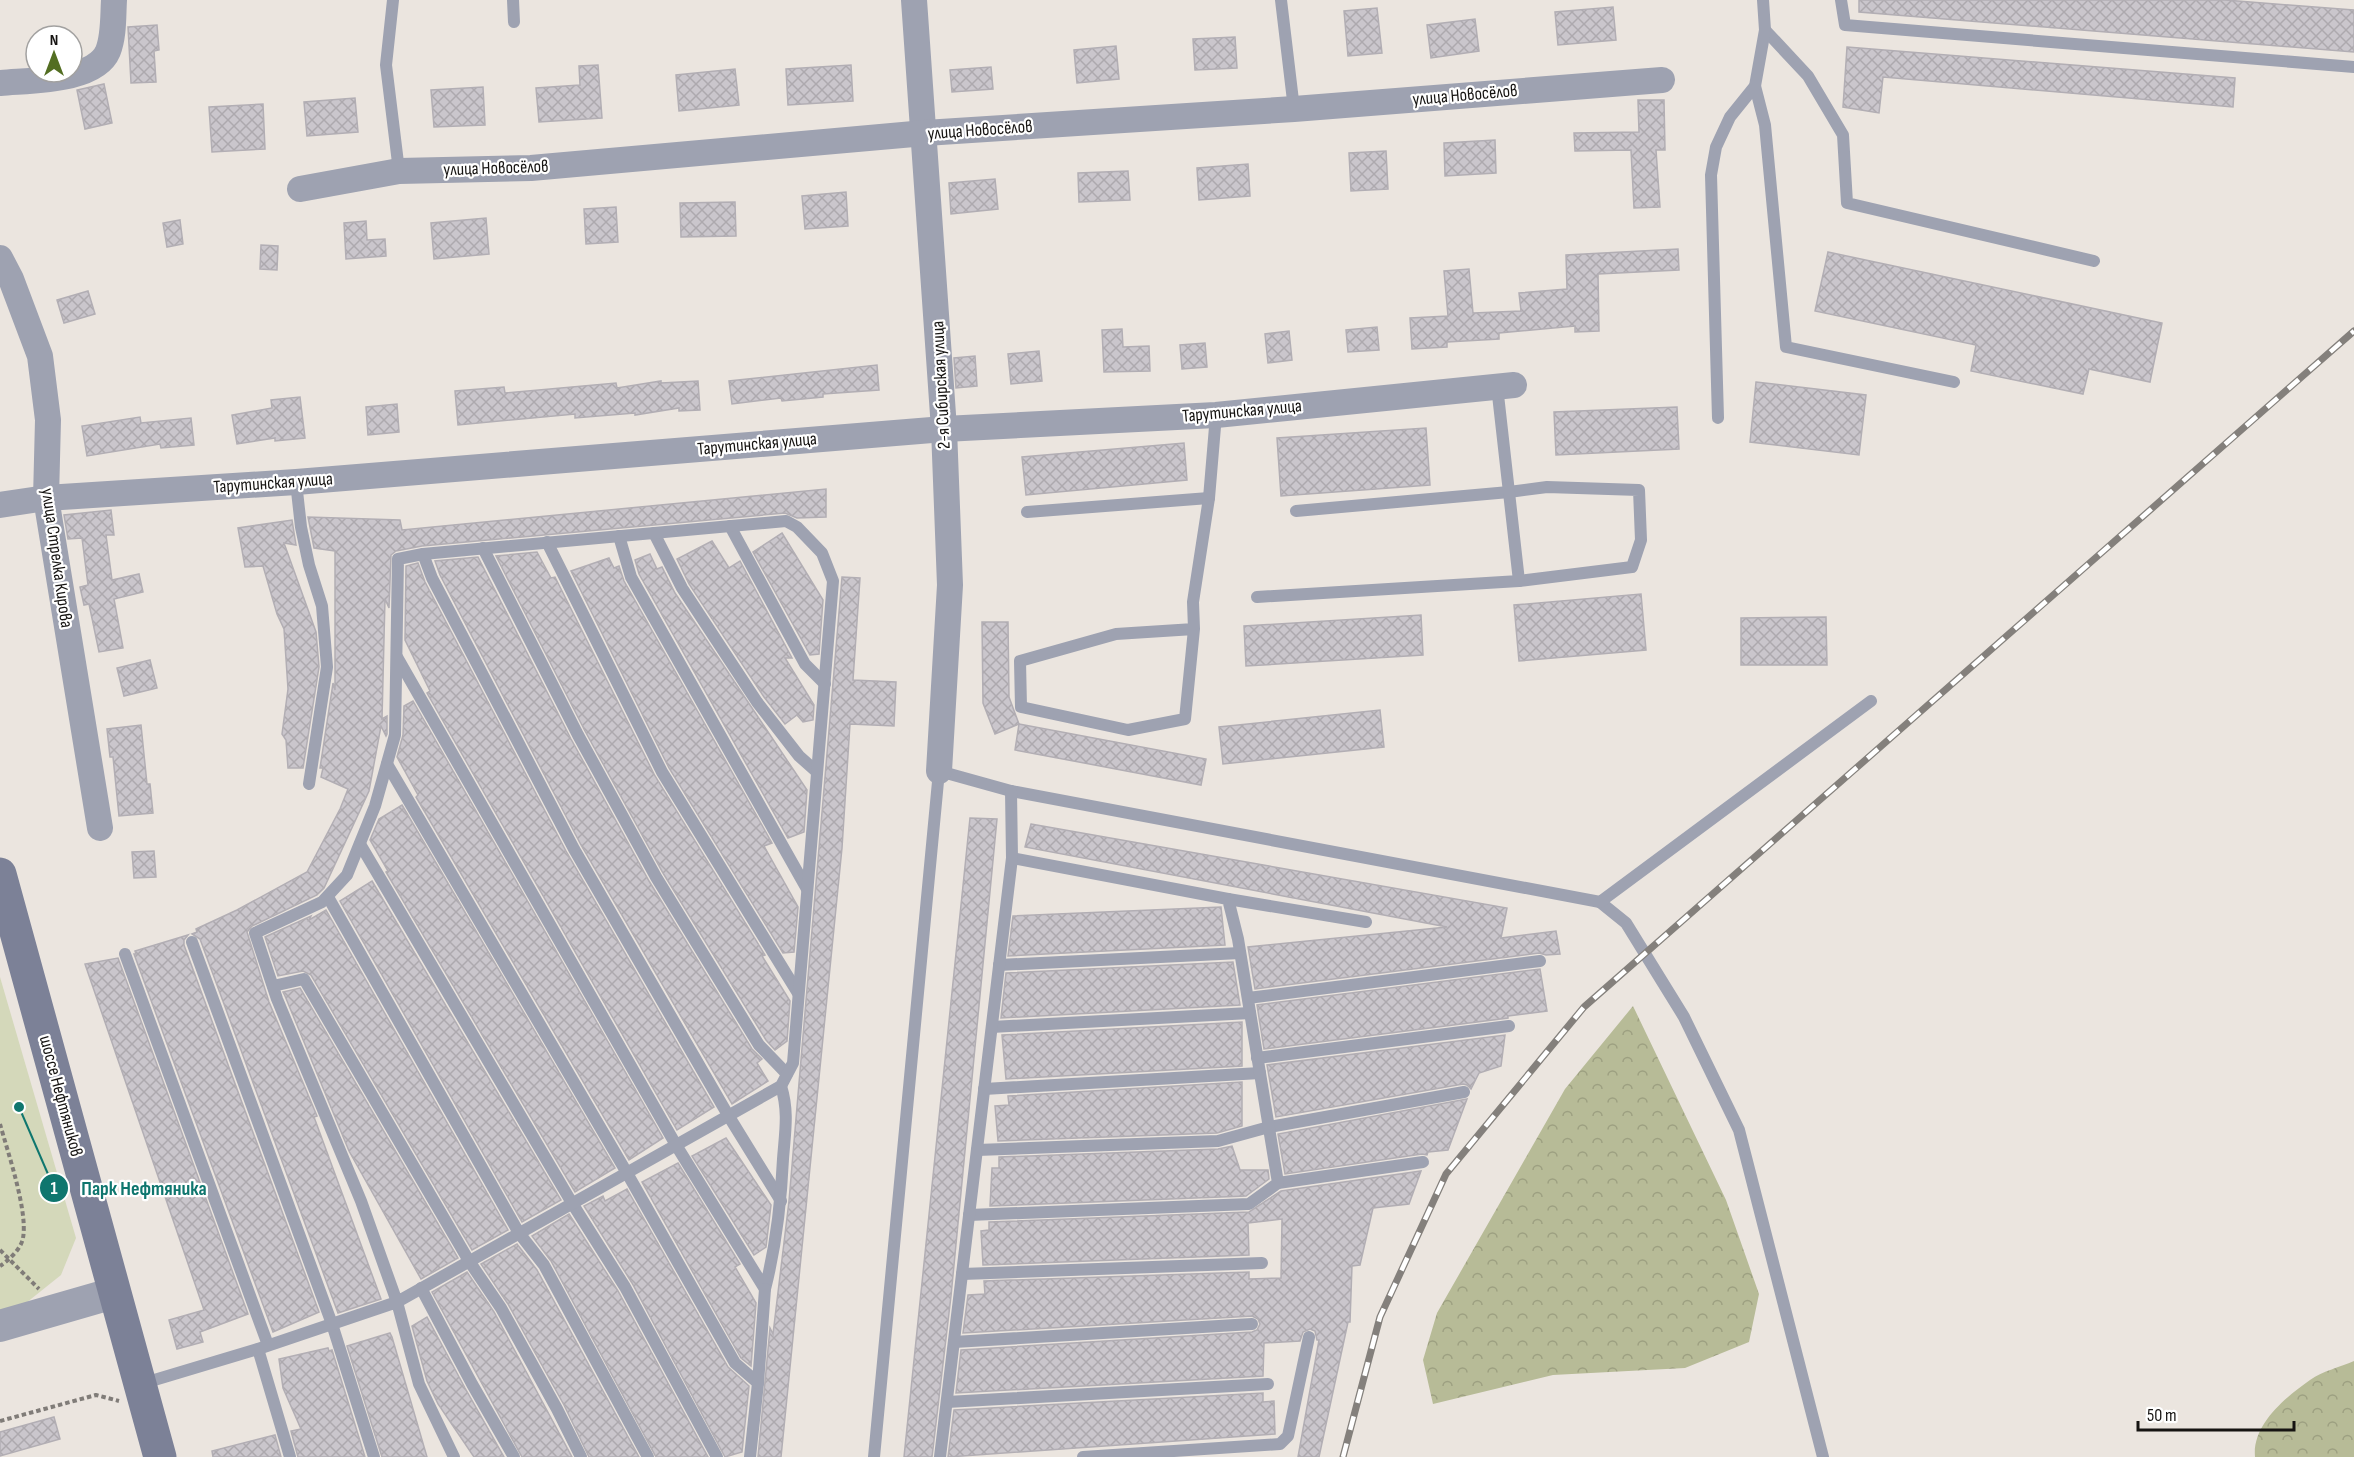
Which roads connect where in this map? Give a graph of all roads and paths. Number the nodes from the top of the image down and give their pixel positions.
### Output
1 (114, 0) edge
2 (393, 0) edge
3 (513, 0) edge
4 (914, 0) edge
5 (1281, 0) edge
6 (1763, 0) edge
7 (1841, 0) edge
8 (514, 22) dead end
9 (1765, 30) junction
10 (2354, 67) edge
11 (1662, 80) dead end
12 (0, 83) edge
13 (1755, 86) junction
14 (1294, 109) junction
15 (925, 133) junction
16 (399, 171) junction
17 (300, 189) dead end
18 (0, 258) edge
19 (2094, 261) dead end
20 (1954, 382) dead end
21 (1506, 386) joint
22 (1216, 415) junction
23 (1718, 418) dead end
24 (944, 429) junction
25 (296, 482) junction
26 (1509, 492) junction
27 (46, 498) junction
28 (1209, 498) junction
29 (0, 505) edge
30 (1296, 511) dead end
31 (1027, 512) dead end
32 (730, 526) junction
33 (654, 533) junction
34 (619, 536) junction
35 (547, 542) junction
36 (483, 548) junction
37 (423, 554) junction
38 (1518, 581) junction
39 (1257, 597) dead end
40 (1194, 629) junction
41 (396, 656) junction
42 (825, 684) junction
43 (1870, 701) dead end
44 (387, 765) junction
45 (939, 771) junction
46 (817, 772) junction
47 (309, 784) dead end
48 (1011, 791) junction
49 (100, 828) dead end
50 (360, 844) junction
51 (1012, 858) junction
52 (0, 874) edge
53 (807, 889) junction
54 (328, 897) junction
55 (1228, 899) junction
56 (1600, 902) junction
57 (1366, 922) dead end
58 (192, 942) dead end
59 (1240, 953) junction
60 (125, 954) dead end
61 (1540, 961) dead end
62 (999, 965) junction
63 (273, 986) junction
64 (798, 993) junction
65 (1248, 998) junction
66 (1250, 1013) junction
67 (1509, 1026) dead end
68 (992, 1027) junction
69 (1257, 1058) junction
70 (1260, 1073) junction
71 (787, 1074) junction
72 (781, 1086) junction
73 (984, 1089) junction
74 (1464, 1092) dead end
75 (728, 1115) junction
76 (0, 1125) edge
77 (1269, 1127) junction
78 (676, 1144) junction
79 (977, 1150) junction
80 (1423, 1162) dead end
81 (627, 1173) junction
82 (1278, 1183) junction
83 (781, 1201) junction
84 (572, 1203) junction
85 (969, 1215) junction
86 (519, 1233) junction
87 (0, 1250) edge
88 (10, 1259) junction
89 (469, 1261) junction
90 (1262, 1263) dead end
91 (0, 1266) edge
92 (962, 1274) junction
93 (421, 1288) junction
94 (765, 1289) junction
95 (114, 1293) junction
96 (43, 1294) dead end
97 (397, 1302) junction
98 (332, 1324) junction
99 (1252, 1324) dead end
100 (0, 1326) edge
101 (1309, 1337) dead end
102 (954, 1342) junction
103 (263, 1347) junction
104 (758, 1383) junction
105 (1268, 1384) dead end
106 (143, 1396) junction
107 (947, 1402) junction
108 (0, 1420) edge
109 (160, 1457) edge
110 (290, 1457) edge
111 (374, 1457) edge
112 (454, 1457) edge
113 (514, 1457) edge
114 (581, 1457) edge
115 (648, 1457) edge
116 (717, 1457) edge
117 (750, 1457) edge
118 (874, 1457) edge
119 (940, 1457) edge
120 (1083, 1457) edge
121 (1823, 1457) edge

1 - 12 street
2 - 16 lane
3 - 8 lane
4 - 15 street, 2-я Сибирская улица
5 - 14 lane
6 - 9 lane
7 - 10 lane
9 - 13 lane
9 - 19 lane
11 - 14 street, улица Новосёлов
13 - 20 lane
13 - 23 lane
14 - 15 street, улица Новосёлов
15 - 16 street, улица Новосёлов
15 - 24 street, 2-я Сибирская улица
16 - 17 street, улица Новосёлов
18 - 27 street, улица Стрелка Кирова
21 - 22 street, Тарутинская улица
21 - 26 lane
22 - 24 street, Тарутинская улица
22 - 28 lane
24 - 25 street, Тарутинская улица
24 - 45 street, 2-я Сибирская улица
25 - 27 street, Тарутинская улица
25 - 47 lane
26 - 30 lane
26 - 38 lane
26 - 38 lane
27 - 29 street, Тарутинская улица
27 - 49 street, улица Стрелка Кирова
28 - 31 lane
28 - 40 lane
32 - 33 lane
32 - 42 lane
32 - 42 lane
33 - 34 lane
33 - 46 lane
34 - 35 lane
34 - 53 lane
35 - 36 lane
35 - 64 lane
36 - 37 lane
36 - 71 lane
37 - 41 lane
37 - 75 lane
38 - 39 lane
40 - 40 lane
41 - 44 lane
41 - 78 lane
42 - 46 lane
43 - 56 lane
44 - 50 lane
44 - 81 lane
45 - 48 lane
45 - 118 lane
46 - 53 lane
48 - 51 lane
48 - 56 lane
50 - 54 lane
50 - 84 lane
51 - 55 lane
51 - 62 lane
52 - 95 main road, шоссе Нефтяников
53 - 64 lane
54 - 63 lane
54 - 86 lane
55 - 57 lane
55 - 59 lane
56 - 121 lane
58 - 98 lane
59 - 62 lane
59 - 65 lane
60 - 103 lane
61 - 65 lane
62 - 68 lane
63 - 89 lane
63 - 97 lane
64 - 71 lane
65 - 66 lane
66 - 68 lane
66 - 69 lane
67 - 69 lane
68 - 73 lane
69 - 70 lane
70 - 73 lane
70 - 77 lane
71 - 72 lane
72 - 75 lane
72 - 83 lane
73 - 79 lane
74 - 77 lane
75 - 78 lane
75 - 83 lane
76 - 88 path
77 - 79 lane
77 - 82 lane
78 - 81 lane
78 - 94 lane
79 - 85 lane
80 - 82 lane
81 - 84 lane
81 - 104 lane
82 - 85 lane
83 - 94 lane
84 - 86 lane
84 - 116 lane
85 - 92 lane
86 - 89 lane
86 - 115 lane
87 - 88 path
88 - 91 path
88 - 96 path
89 - 93 lane
89 - 114 lane
90 - 92 lane
92 - 102 lane
93 - 97 lane
93 - 113 lane
94 - 104 lane
95 - 100 street
95 - 106 main road, шоссе Нефтяников
97 - 98 lane
97 - 112 lane
98 - 103 lane
98 - 111 lane
99 - 102 lane
101 - 120 lane
102 - 107 lane
103 - 106 lane
103 - 110 lane
104 - 117 lane
105 - 107 lane
106 - 108 path
106 - 109 main road, шоссе Нефтяников
107 - 119 lane

